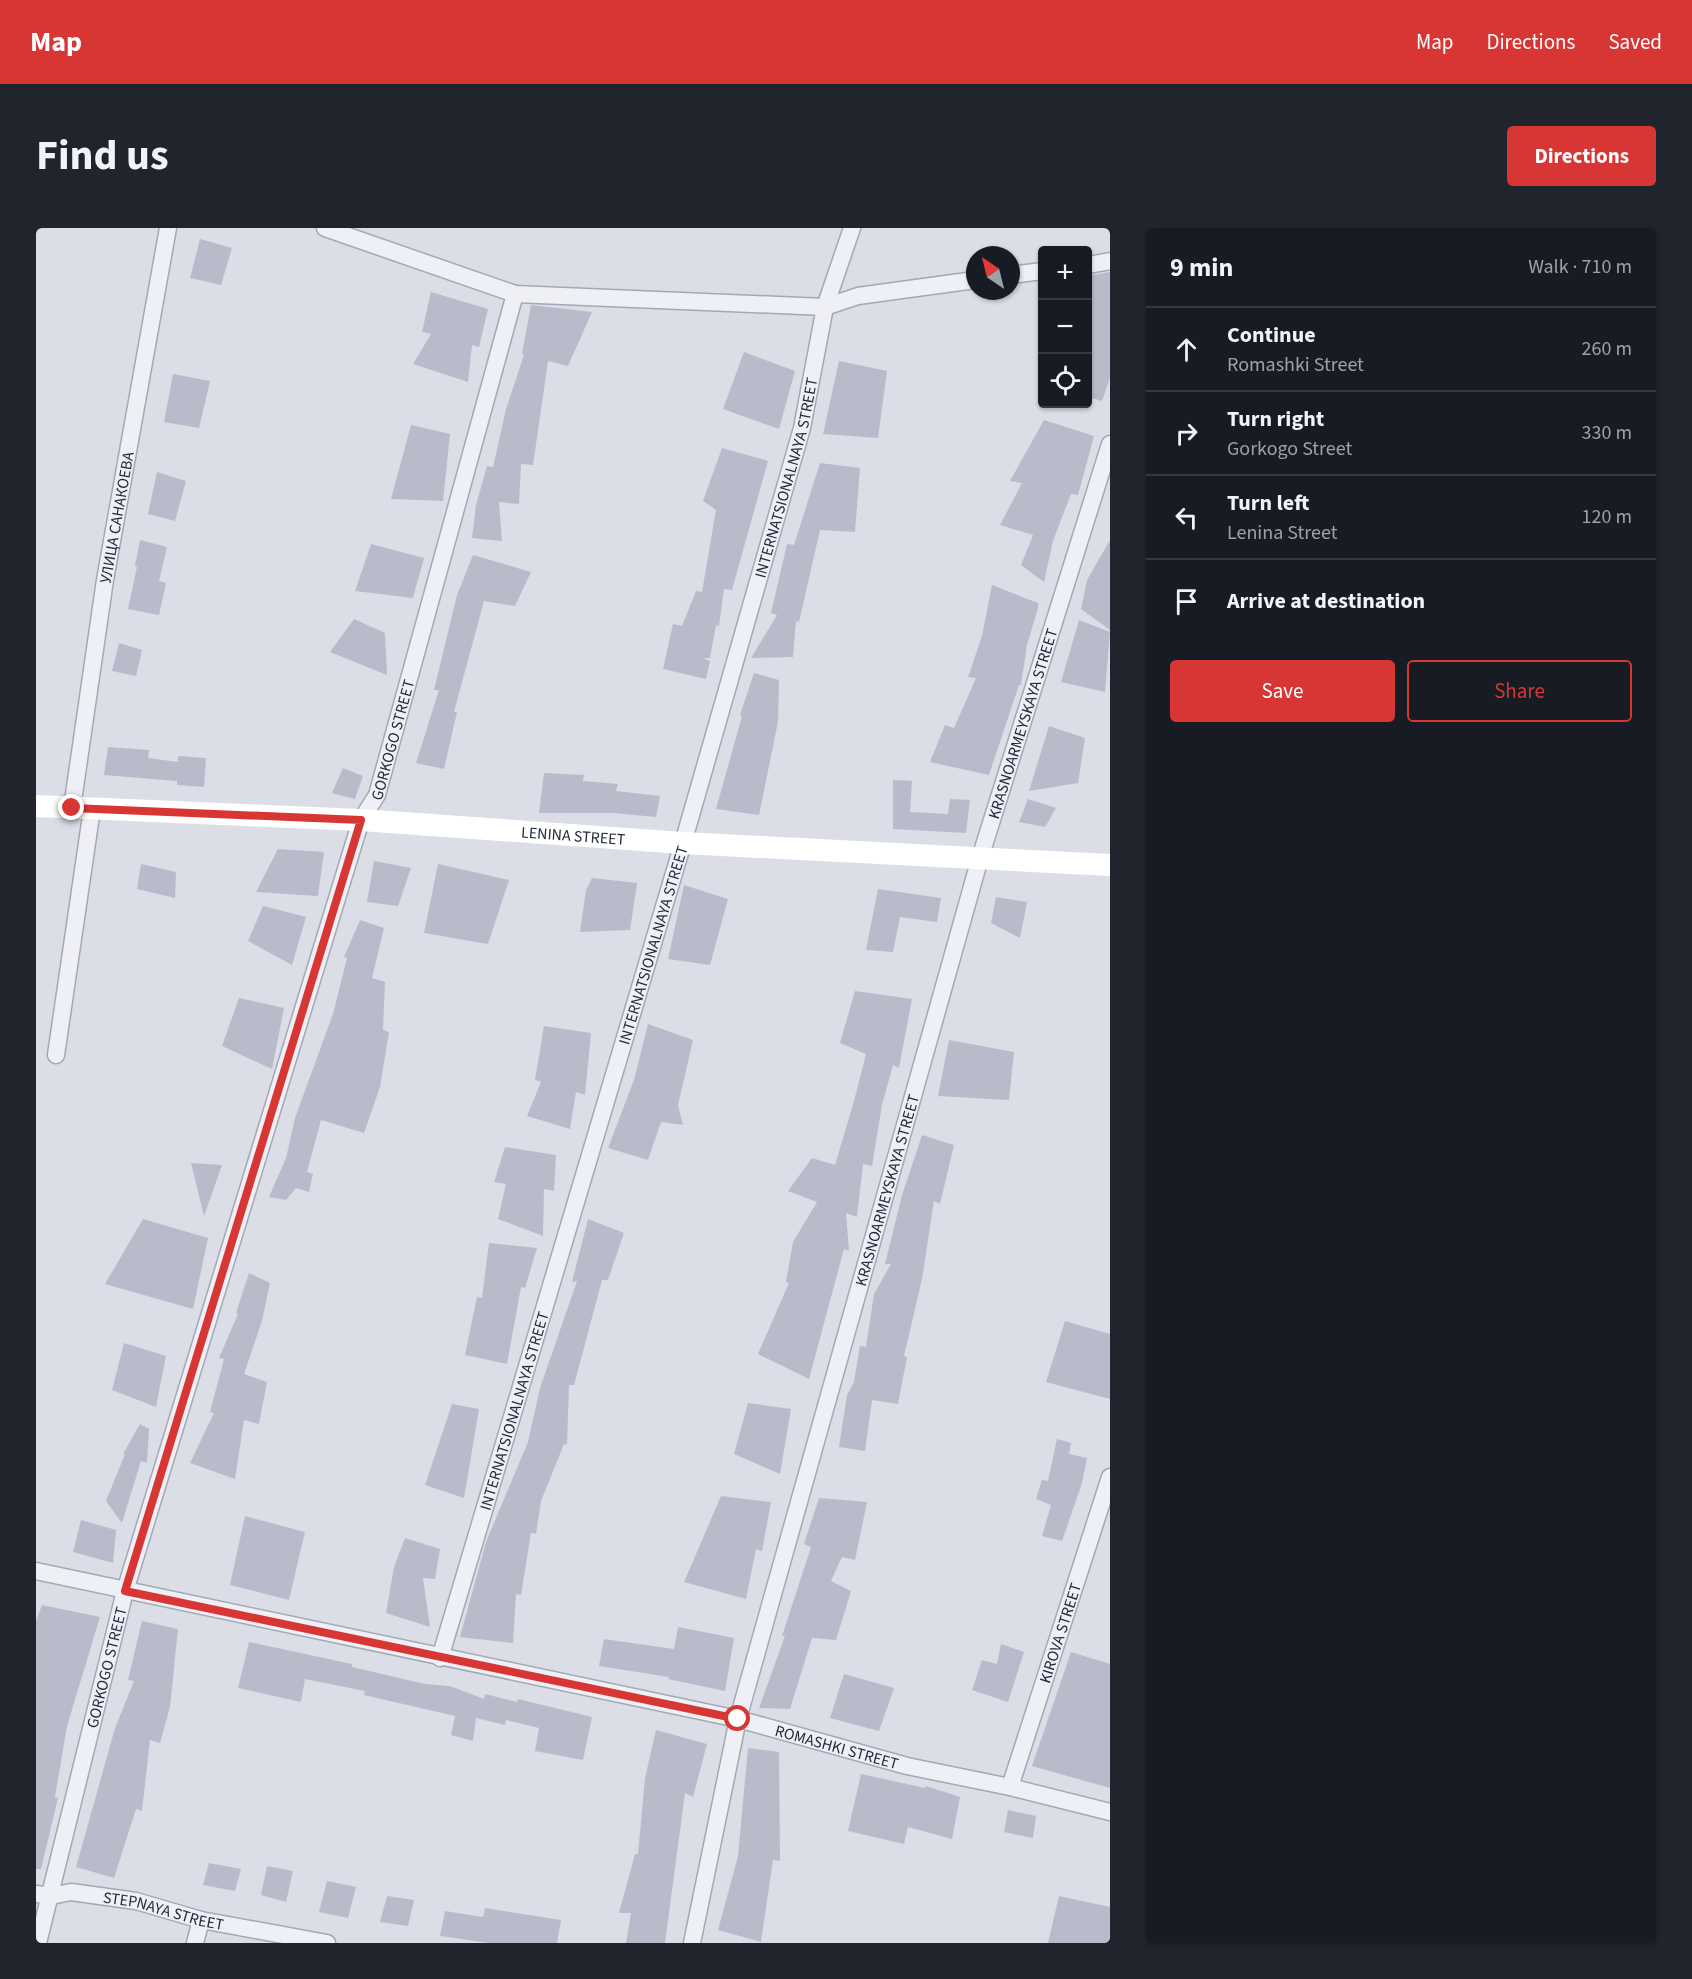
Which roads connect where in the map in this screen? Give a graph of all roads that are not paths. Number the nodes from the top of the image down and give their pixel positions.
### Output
1 (168, 228) edge
2 (325, 228) edge
3 (852, 228) edge
4 (1110, 261) edge
5 (1092, 264) edge
6 (1038, 272) edge
7 (1020, 274) edge
8 (966, 281) edge
9 (515, 294) junction
10 (825, 307) junction
11 (1110, 444) edge
12 (36, 806) edge
13 (82, 808) junction
14 (361, 820) junction
15 (683, 843) junction
16 (980, 858) junction
17 (1110, 865) edge
18 (56, 1055) dead end
19 (1110, 1478) edge
20 (36, 1571) edge
21 (125, 1591) junction
22 (440, 1658) junction
23 (738, 1719) junction
24 (1010, 1787) junction
25 (1110, 1812) edge
26 (43, 1895) edge
27 (201, 1920) junction
28 (38, 1943) edge
29 (195, 1943) edge
30 (327, 1943) edge
31 (692, 1943) edge

1 - 13 street, УЛИЦА САНАКОЕВА
2 - 9 street
3 - 10 street, INTERNATSIONALNAYA STREET
4 - 5 street
6 - 7 street
8 - 10 street
9 - 10 street
9 - 14 street, GORKOGO STREET
10 - 15 street, INTERNATSIONALNAYA STREET
11 - 16 street, KRASNOARMEYSKAYA STREET
12 - 13 street, LENINA STREET
13 - 14 street, LENINA STREET
13 - 18 street, УЛИЦА САНАКОЕВА
14 - 15 street, LENINA STREET
14 - 21 street, GORKOGO STREET
15 - 16 street, LENINA STREET
15 - 22 street, INTERNATSIONALNAYA STREET
16 - 17 street, LENINA STREET
16 - 23 street, KRASNOARMEYSKAYA STREET
19 - 24 street, KIROVA STREET
20 - 21 street, ROMASHKI STREET
21 - 22 street, ROMASHKI STREET
21 - 26 street, GORKOGO STREET
22 - 23 street, ROMASHKI STREET
23 - 24 street, ROMASHKI STREET
23 - 31 street, KRASNOARMEYSKAYA STREET
24 - 25 street, ROMASHKI STREET
26 - 27 street, STEPNAYA STREET
26 - 28 street, GORKOGO STREET
27 - 29 street
27 - 30 street, STEPNAYA STREET

